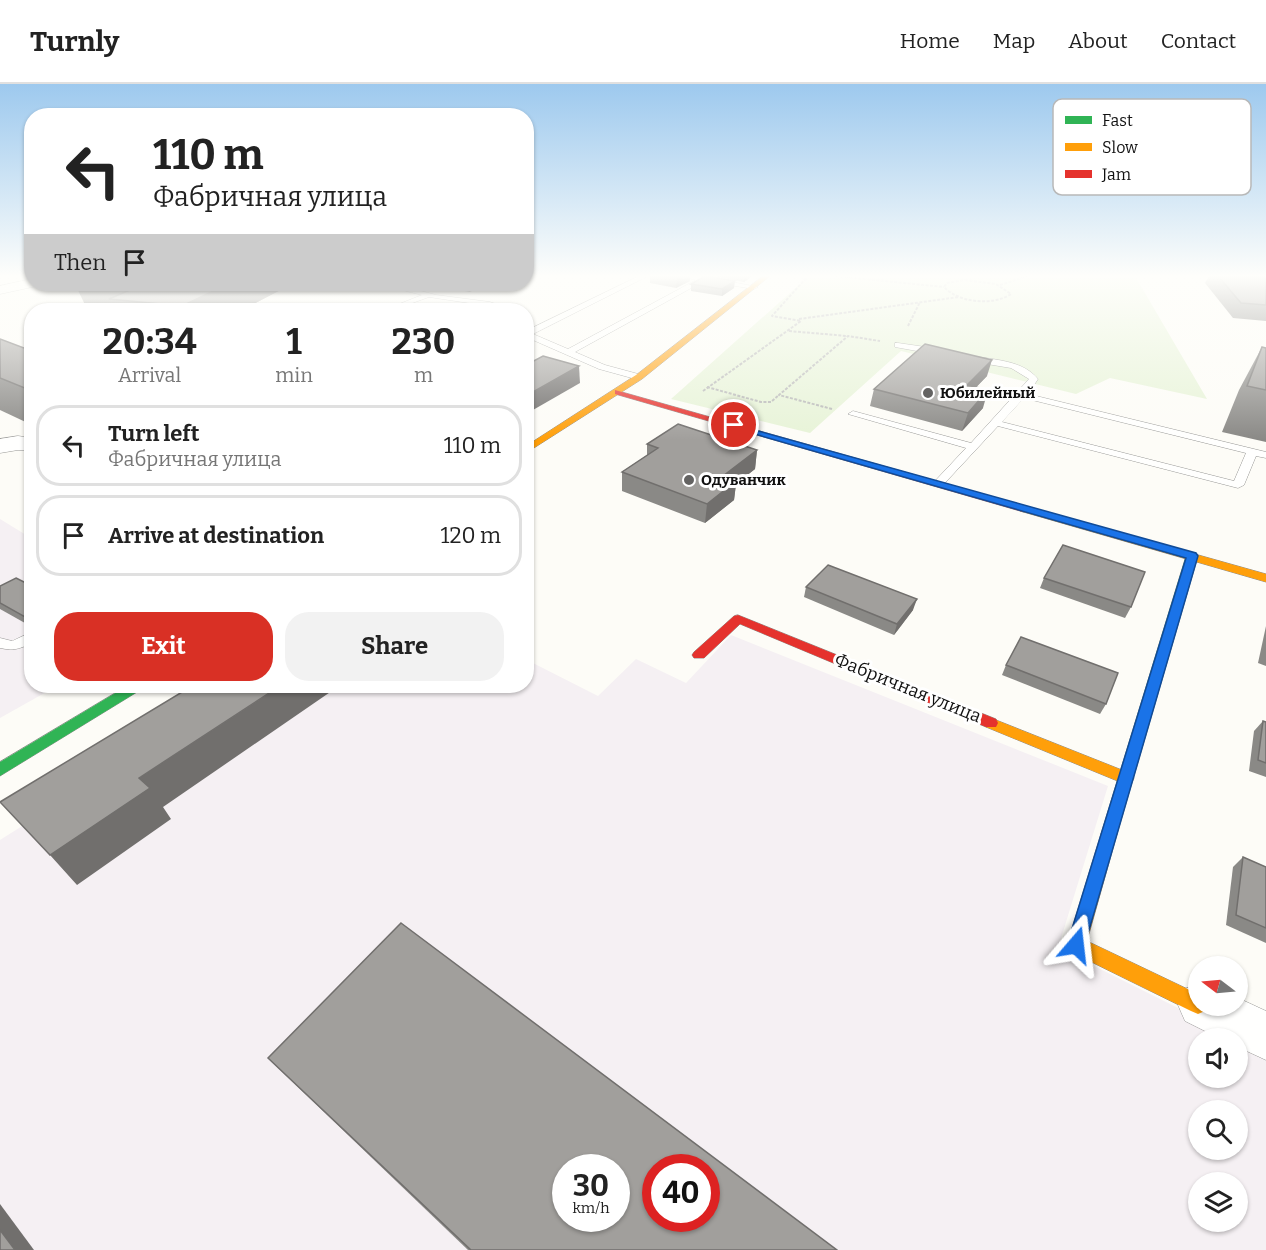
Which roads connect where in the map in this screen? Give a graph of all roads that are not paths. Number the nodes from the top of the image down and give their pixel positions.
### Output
1 (610, 330) edge
2 (699, 330) edge
3 (534, 338) edge
4 (898, 345) road end
5 (568, 354) junction
6 (954, 355) edge
7 (965, 357) edge
8 (639, 377) junction
9 (618, 392) junction
10 (1022, 395) junction
11 (853, 414) road end
12 (996, 423) junction
13 (24, 444) edge
14 (534, 445) edge
15 (0, 446) edge
16 (973, 447) junction
17 (1252, 452) junction
18 (1266, 455) edge
19 (939, 483) junction
20 (1192, 556) junction
21 (1266, 578) edge
22 (24, 641) edge
23 (0, 642) edge
24 (699, 655) dead end
25 (126, 693) edge
26 (0, 770) edge
27 (1126, 778) junction
28 (1188, 998) edge
29 (1225, 1016) edge
30 (1266, 1036) edge

1 - 5 lane
2 - 8 street
3 - 5 lane
4 - 6 lane
5 - 8 lane
7 - 10 lane
8 - 9 street
9 - 14 street
9 - 19 street
10 - 12 lane
10 - 17 lane
11 - 16 lane
12 - 16 lane
12 - 17 lane
13 - 15 street
16 - 19 lane
17 - 18 lane
19 - 20 street
20 - 21 street
20 - 27 street
22 - 23 lane
24 - 27 street, Фабричная улица
25 - 26 street
27 - 28 street
29 - 30 street

